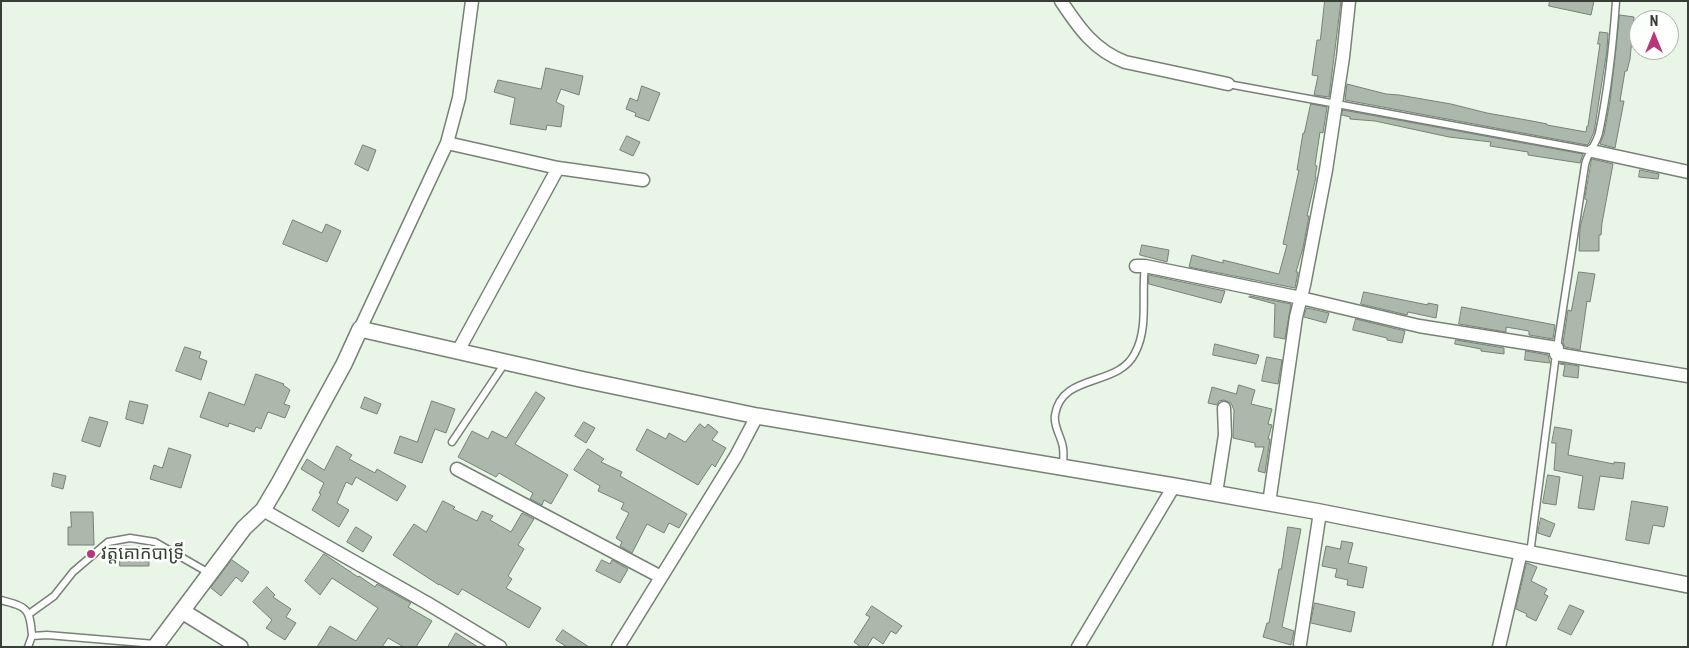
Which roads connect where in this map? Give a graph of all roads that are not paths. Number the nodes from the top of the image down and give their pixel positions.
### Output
1 (472, 1) edge
2 (1061, 1) edge
3 (1350, 1) edge
4 (1616, 1) edge
5 (1228, 84) joint
6 (1336, 103) junction
7 (447, 143) junction
8 (1592, 151) junction
9 (558, 168) junction
10 (1688, 172) edge
11 (643, 180) dead end
12 (1141, 266) joint
13 (1301, 298) junction
14 (360, 329) junction
15 (458, 351) junction
16 (1557, 351) junction
17 (505, 363) junction
18 (1688, 376) edge
19 (1224, 408) dead end
20 (757, 416) junction
21 (452, 442) dead end
22 (1063, 467) junction
23 (457, 469) dead end
24 (1174, 486) junction
25 (1216, 493) junction
26 (1269, 503) junction
27 (263, 510) junction
28 (1320, 512) junction
29 (1525, 553) junction
30 (211, 573) junction
31 (661, 577) junction
32 (1688, 585) edge
33 (1, 600) edge
34 (182, 611) junction
35 (29, 614) junction
36 (32, 636) junction
37 (1300, 644) dead end
38 (156, 646) edge
39 (28, 647) edge
40 (240, 647) edge
41 (500, 647) edge
42 (618, 647) edge
43 (1078, 647) edge
44 (1499, 647) edge

1 - 7 street
2 - 5 street
3 - 6 street
4 - 8 lane
5 - 6 lane
6 - 8 lane
6 - 13 street
7 - 9 street
7 - 14 street
8 - 10 street
8 - 16 lane
9 - 11 street
9 - 15 street
12 - 13 street
12 - 22 lane
13 - 16 street
13 - 26 street
14 - 15 street
14 - 27 street
15 - 17 street
16 - 18 street
16 - 29 lane
17 - 20 street
17 - 21 lane
19 - 25 street
20 - 22 street
20 - 31 street
22 - 24 street
23 - 31 street
24 - 25 street
24 - 43 street
25 - 26 street
26 - 28 street
27 - 30 street
27 - 41 street
28 - 29 street
28 - 37 street
29 - 32 street
29 - 44 street
30 - 34 street
30 - 35 lane
31 - 42 street
33 - 35 lane
34 - 38 street
34 - 40 street
35 - 36 lane
36 - 38 lane
36 - 39 lane

